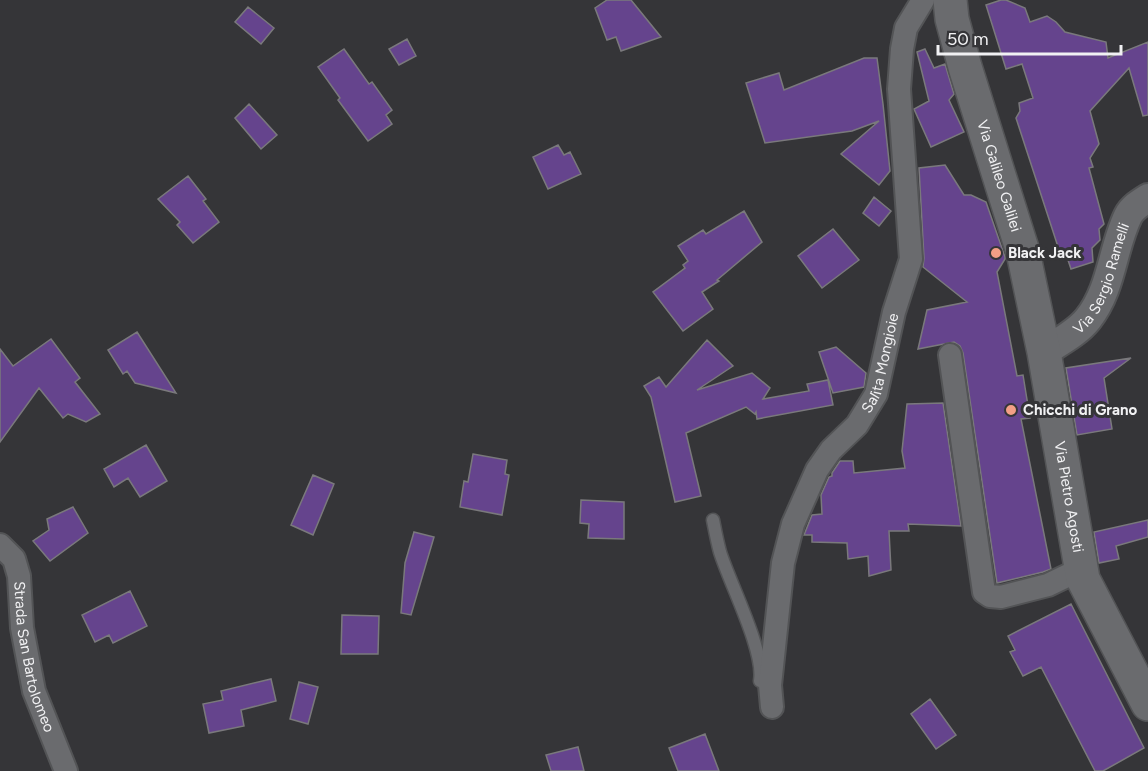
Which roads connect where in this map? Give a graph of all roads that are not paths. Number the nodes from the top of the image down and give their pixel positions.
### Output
1 (923, 0) edge
2 (950, 0) edge
3 (1148, 198) edge
4 (1044, 352) junction
5 (950, 355) dead end
6 (713, 520) dead end
7 (0, 545) edge
8 (1081, 569) junction
9 (771, 702) joint
10 (1148, 704) edge
11 (66, 771) edge

1 - 9 street, Salita Mongioie
2 - 4 main road, Via Galileo Galilei
3 - 4 street, Via Sergio Ramelli
4 - 8 main road, Via Pietro Agosti
5 - 8 street
6 - 9 lane
7 - 11 street, Strada San Bartolomeo
8 - 10 main road

